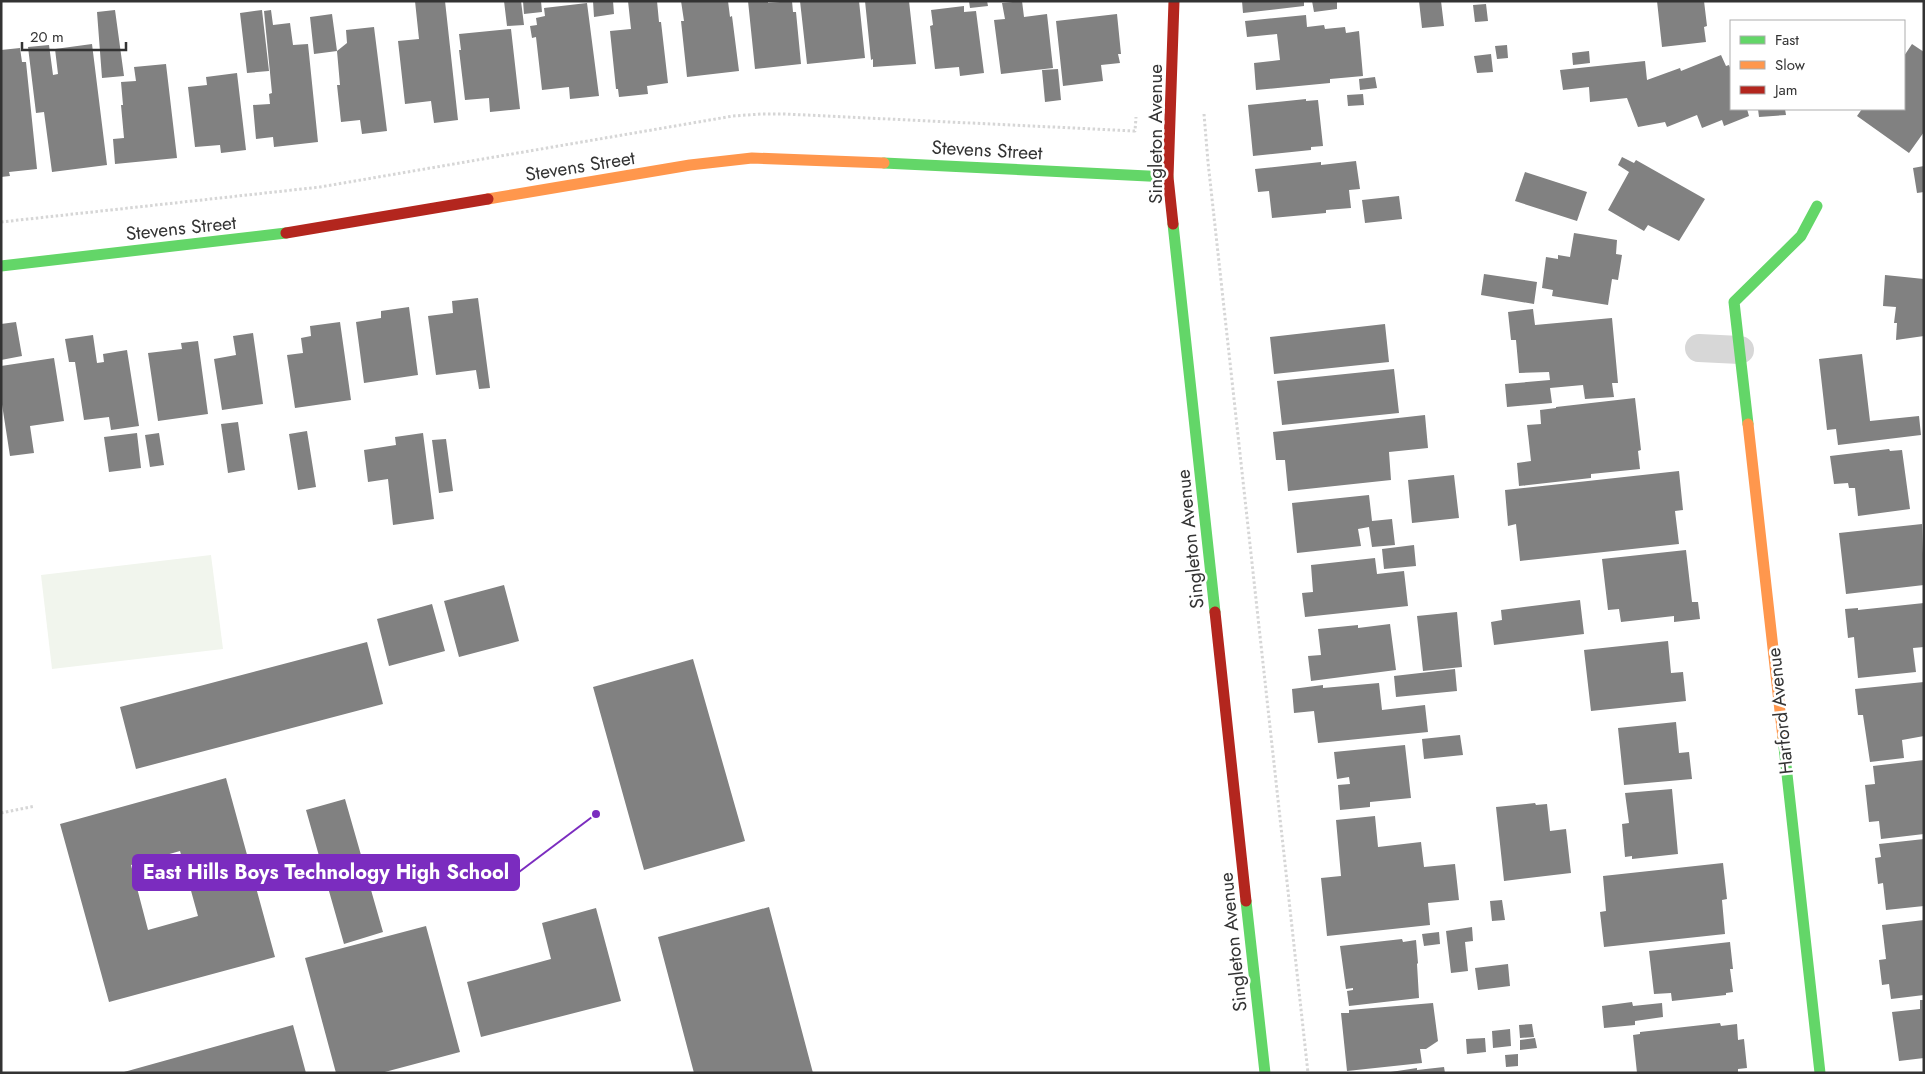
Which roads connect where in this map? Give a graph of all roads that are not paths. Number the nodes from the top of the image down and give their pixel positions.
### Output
1 (1174, 1) edge
2 (1168, 177) junction
3 (1817, 206) dead end
4 (1, 266) edge
5 (1699, 348) dead end
6 (1740, 350) junction
7 (1265, 1073) edge
8 (1820, 1073) edge

1 - 2 street, Singleton Avenue
2 - 4 street, Stevens Street
2 - 7 street, Singleton Avenue
3 - 6 street, Harford Avenue
5 - 6 street
6 - 8 street, Harford Avenue

